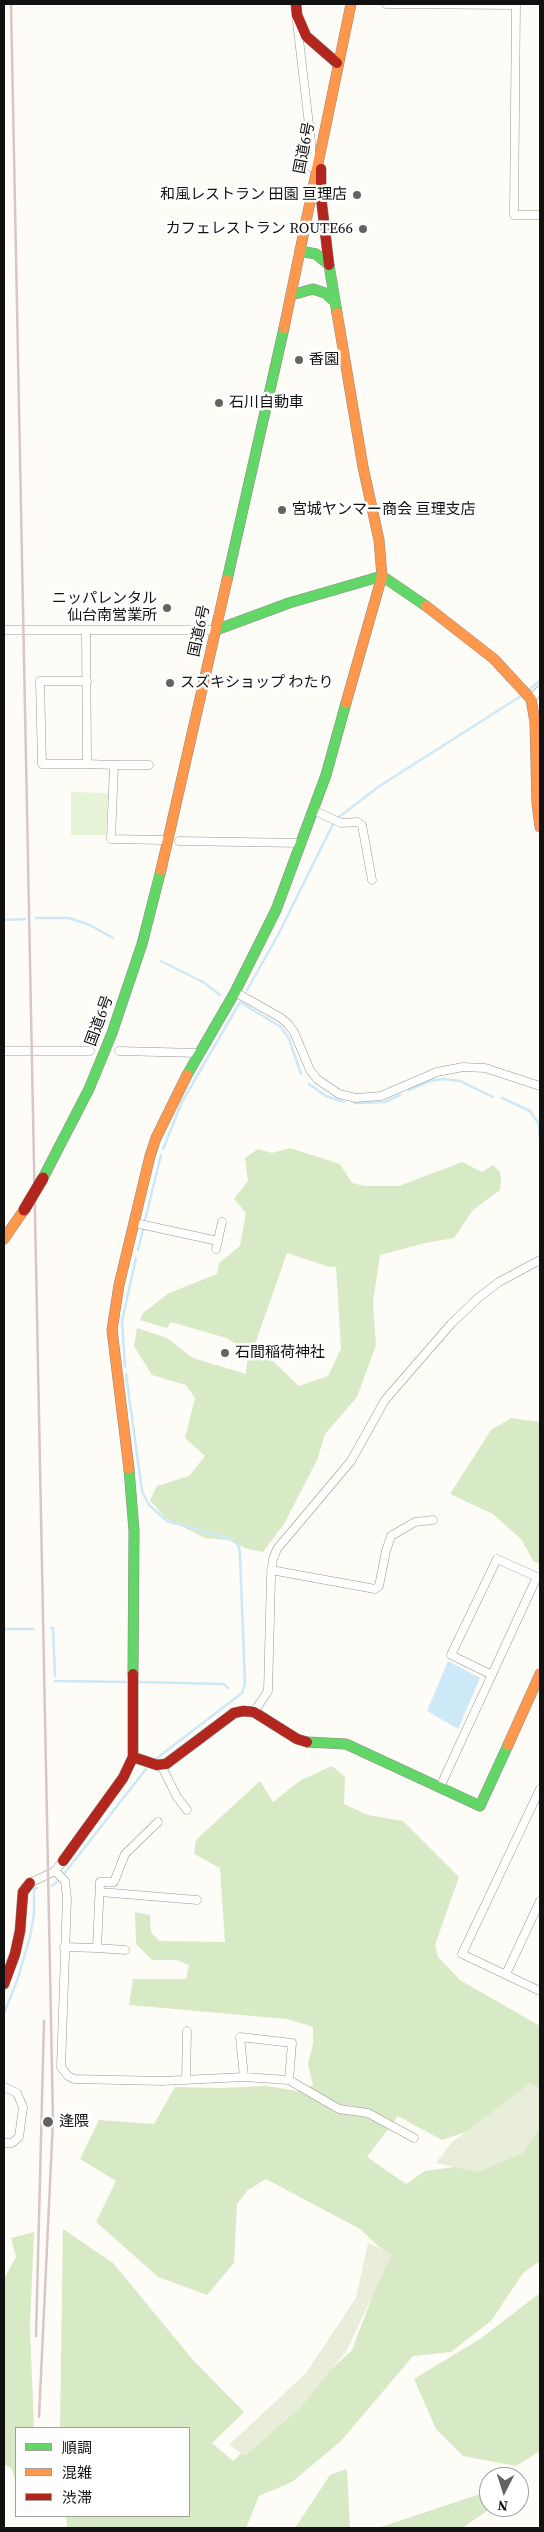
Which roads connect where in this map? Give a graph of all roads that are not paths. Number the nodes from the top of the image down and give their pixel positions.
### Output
1 (351, 4) edge
2 (386, 4) edge
3 (516, 5) edge
4 (296, 9) edge
5 (337, 63) junction
6 (323, 140) junction
7 (310, 196) junction
8 (540, 215) edge
9 (300, 251) junction
10 (329, 265) junction
11 (291, 295) junction
12 (334, 300) junction
13 (382, 576) junction
14 (4, 630) edge
15 (86, 630) junction
16 (216, 630) junction
17 (87, 681) junction
18 (540, 690) edge
19 (531, 699) junction
20 (87, 764) junction
21 (114, 765) junction
22 (149, 765) dead end
23 (313, 810) junction
24 (540, 827) edge
25 (162, 840) dead end
26 (179, 841) dead end
27 (301, 843) junction
28 (372, 880) dead end
29 (235, 992) junction
30 (4, 1051) edge
31 (90, 1051) dead end
32 (118, 1051) dead end
33 (199, 1053) junction
34 (540, 1086) edge
35 (222, 1222) dead end
36 (135, 1223) junction
37 (4, 1239) edge
38 (218, 1240) junction
39 (216, 1249) dead end
40 (540, 1260) edge
41 (433, 1520) dead end
42 (271, 1570) junction
43 (492, 1674) junction
44 (540, 1674) edge
45 (254, 1712) junction
46 (133, 1757) junction
47 (161, 1766) junction
48 (440, 1787) junction
49 (540, 1789) edge
50 (537, 1803) edge
51 (187, 1810) dead end
52 (158, 1822) dead end
53 (63, 1861) joint
54 (55, 1871) junction
55 (30, 1883) joint
56 (100, 1892) junction
57 (197, 1900) dead end
58 (540, 1901) edge
59 (64, 1947) junction
60 (97, 1948) junction
61 (125, 1950) dead end
62 (506, 1974) junction
63 (4, 1984) edge
64 (540, 1991) edge
65 (188, 2031) dead end
66 (244, 2077) junction
67 (186, 2080) junction
68 (289, 2080) junction
69 (4, 2087) edge
70 (414, 2138) dead end
71 (4, 2142) edge

1 - 5 main road, 国道6号
2 - 3 street
3 - 8 street
4 - 5 main road
4 - 7 street
5 - 6 main road, 国道6号
6 - 7 main road, 国道6号
6 - 10 main road
7 - 9 main road, 国道6号
9 - 10 main road
9 - 11 main road, 国道6号
10 - 12 main road
11 - 12 main road
11 - 16 main road, 国道6号
12 - 13 main road
13 - 16 main road
13 - 19 main road
13 - 23 main road
14 - 15 street
15 - 16 street
15 - 17 street
16 - 37 main road, 国道6号, bridge
17 - 20 street
17 - 20 street
18 - 19 street
19 - 24 main road
20 - 21 street
21 - 22 street
21 - 25 street
23 - 27 main road
23 - 28 street
26 - 27 street
27 - 29 main road
29 - 33 main road
29 - 34 street
30 - 31 street
32 - 33 street
33 - 36 main road
35 - 38 street
36 - 38 street
36 - 46 main road
38 - 39 street
40 - 42 street
41 - 42 street
42 - 45 street
43 - 43 street
43 - 48 street
44 - 48 main road
45 - 47 main road
45 - 48 main road
46 - 47 main road
46 - 53 main road
47 - 51 street
49 - 50 street
50 - 62 street
52 - 56 street
53 - 54 street
54 - 55 street
54 - 59 street
55 - 63 main road
56 - 57 street
56 - 60 street
58 - 62 street
59 - 60 street
59 - 67 street
60 - 61 street
62 - 64 street
65 - 67 street
66 - 67 street
66 - 68 street
66 - 68 street
68 - 70 street
69 - 71 street

